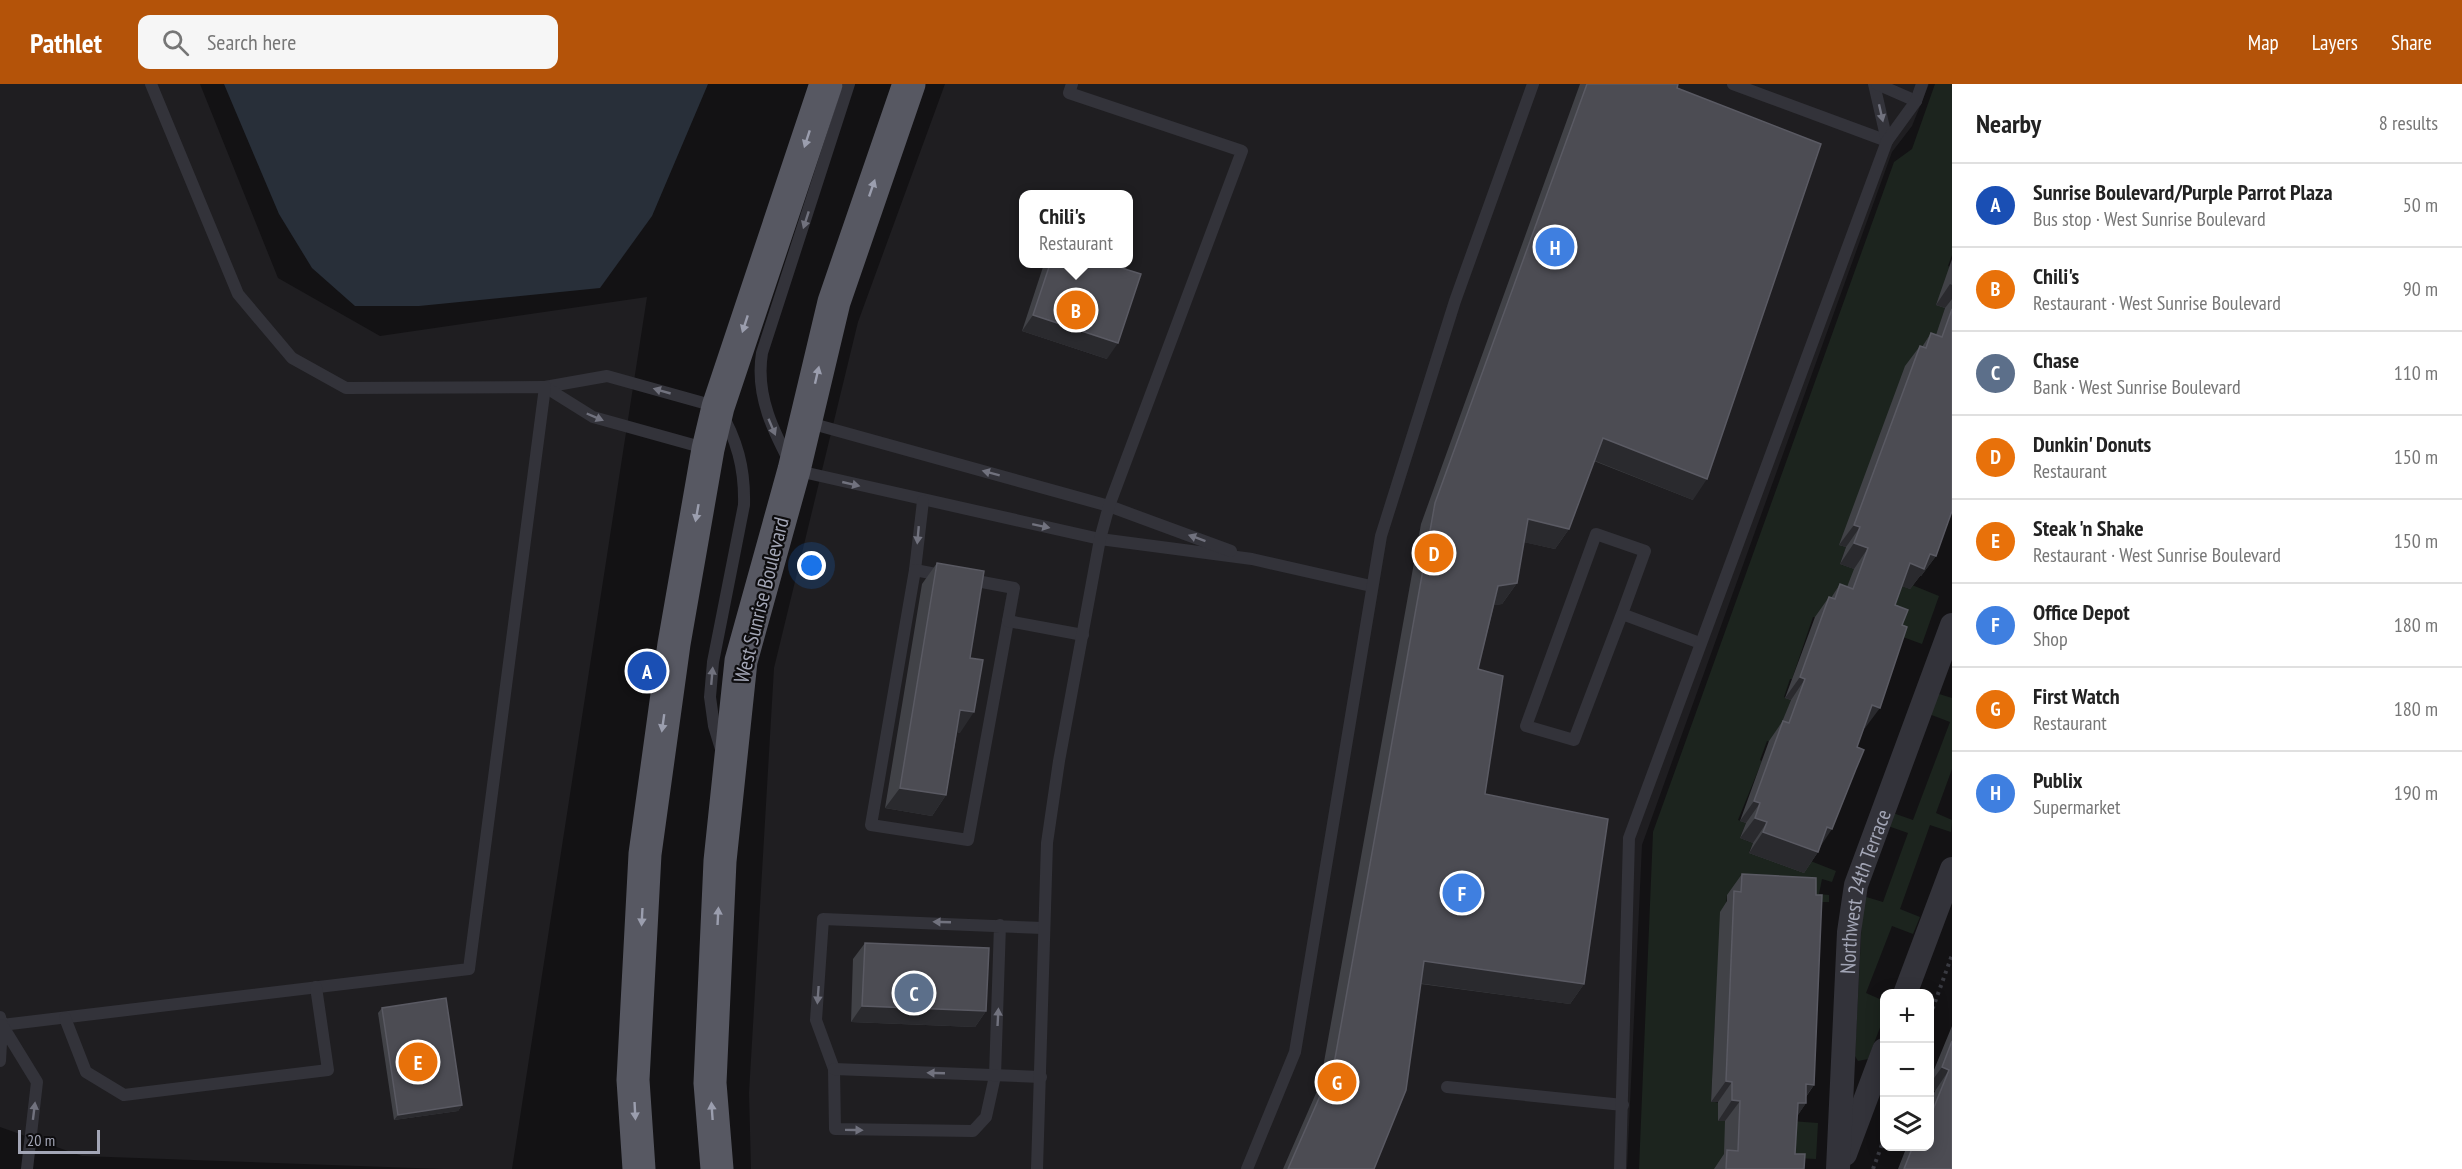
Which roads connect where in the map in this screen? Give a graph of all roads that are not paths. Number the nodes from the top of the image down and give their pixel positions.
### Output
1 (151, 84) edge
2 (826, 84) edge
3 (849, 84) edge
4 (909, 84) edge
5 (1072, 84) edge
6 (1533, 84) edge
7 (1733, 84) edge
8 (1875, 84) edge
9 (1922, 84) edge
10 (1916, 101) junction
11 (1887, 141) junction
12 (545, 387) junction
13 (718, 407) junction
14 (806, 422) junction
15 (708, 449) junction
16 (794, 470) junction
17 (923, 501) junction
18 (1109, 506) junction
19 (1100, 539) junction
20 (1252, 559) junction
21 (915, 570) junction
22 (1371, 586) junction
23 (1622, 614) junction
24 (1008, 621) junction
25 (1952, 625) edge
26 (1083, 635) junction
27 (1700, 643) junction
28 (729, 774) junction
29 (1952, 869) edge
30 (1000, 924) junction
31 (1043, 928) junction
32 (316, 987) junction
33 (1907, 989) edge
34 (65, 1018) junction
35 (1, 1021) edge
36 (0, 1060) edge
37 (1880, 1061) edge
38 (834, 1069) junction
39 (995, 1076) junction
40 (1041, 1077) junction
41 (1446, 1087) dead end
42 (1623, 1105) junction
43 (27, 1169) edge
44 (639, 1169) edge
45 (717, 1169) edge
46 (1036, 1169) edge
47 (1247, 1169) edge
48 (1620, 1169) edge
49 (1839, 1169) edge

1 - 12 lane
2 -> 13 highway
3 -> 16 lane
14 -> 4 highway, West Sunrise Boulevard
5 - 18 lane
6 - 22 lane
7 - 11 lane
8 - 10 lane
8 -> 11 lane
9 - 10 lane
10 - 11 lane
11 - 27 lane
13 -> 12 lane
12 -> 15 lane
12 - 32 lane
13 - 15 highway
28 -> 13 lane
14 - 16 highway, West Sunrise Boulevard
18 -> 14 lane
15 -> 44 highway
16 -> 17 lane
16 - 28 highway, West Sunrise Boulevard
17 -> 19 lane
17 -> 21 lane
18 - 19 lane
20 -> 18 lane
19 - 20 lane
19 - 26 lane
20 - 22 lane
21 - 24 lane
21 - 24 lane
22 - 47 lane
23 - 23 lane
23 - 27 lane
24 - 26 lane
25 - 49 street, Northwest 24th Terrace
26 - 31 lane
27 - 42 lane
45 -> 28 highway, West Sunrise Boulevard
29 - 33 street
30 - 31 lane
30 -> 38 lane
39 -> 30 lane
31 - 40 lane
32 - 34 lane
32 - 34 lane
34 - 35 lane
35 - 36 lane
43 -> 35 lane
37 - 49 street
39 -> 38 lane
38 -> 39 lane
39 - 40 lane
40 - 46 lane
41 - 42 lane
42 - 48 lane

